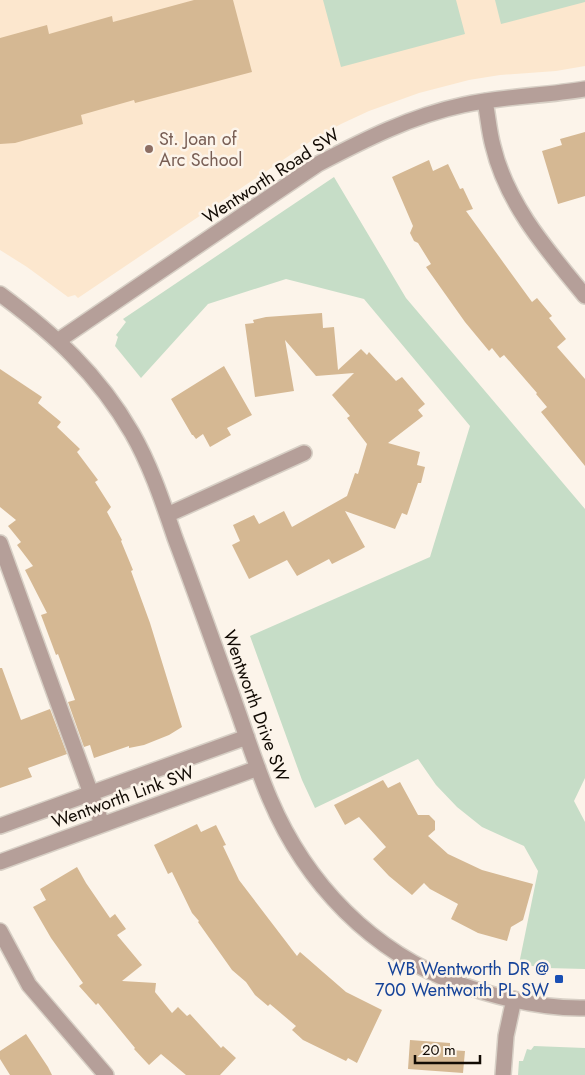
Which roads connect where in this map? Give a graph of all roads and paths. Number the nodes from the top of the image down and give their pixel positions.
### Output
1 (585, 90) edge
2 (485, 101) junction
3 (0, 294) edge
4 (585, 296) edge
5 (59, 340) junction
6 (304, 453) dead end
7 (167, 515) junction
8 (0, 543) edge
9 (247, 737) junction
10 (258, 768) junction
11 (92, 794) junction
12 (102, 824) junction
13 (0, 826) edge
14 (0, 862) edge
15 (0, 931) edge
16 (514, 999) junction
17 (585, 1008) edge
18 (106, 1075) edge
19 (503, 1075) edge

1 - 2 street, Wentworth Road SW
2 - 4 street
2 - 5 street, Wentworth Road SW
3 - 5 street, Wentworth Drive SW
5 - 7 street, Wentworth Drive SW
6 - 7 street
7 - 9 street, Wentworth Drive SW
8 - 11 street
9 - 10 street, Wentworth Drive SW
9 - 11 street, Wentworth Link SW
10 - 12 street, Wentworth Link SW
10 - 16 street, Wentworth Drive SW
11 - 12 street
11 - 13 street, Wentworth Link SW
12 - 14 street, Wentworth Link SW
15 - 18 street
16 - 17 street, Wentworth Drive SW
16 - 19 street

